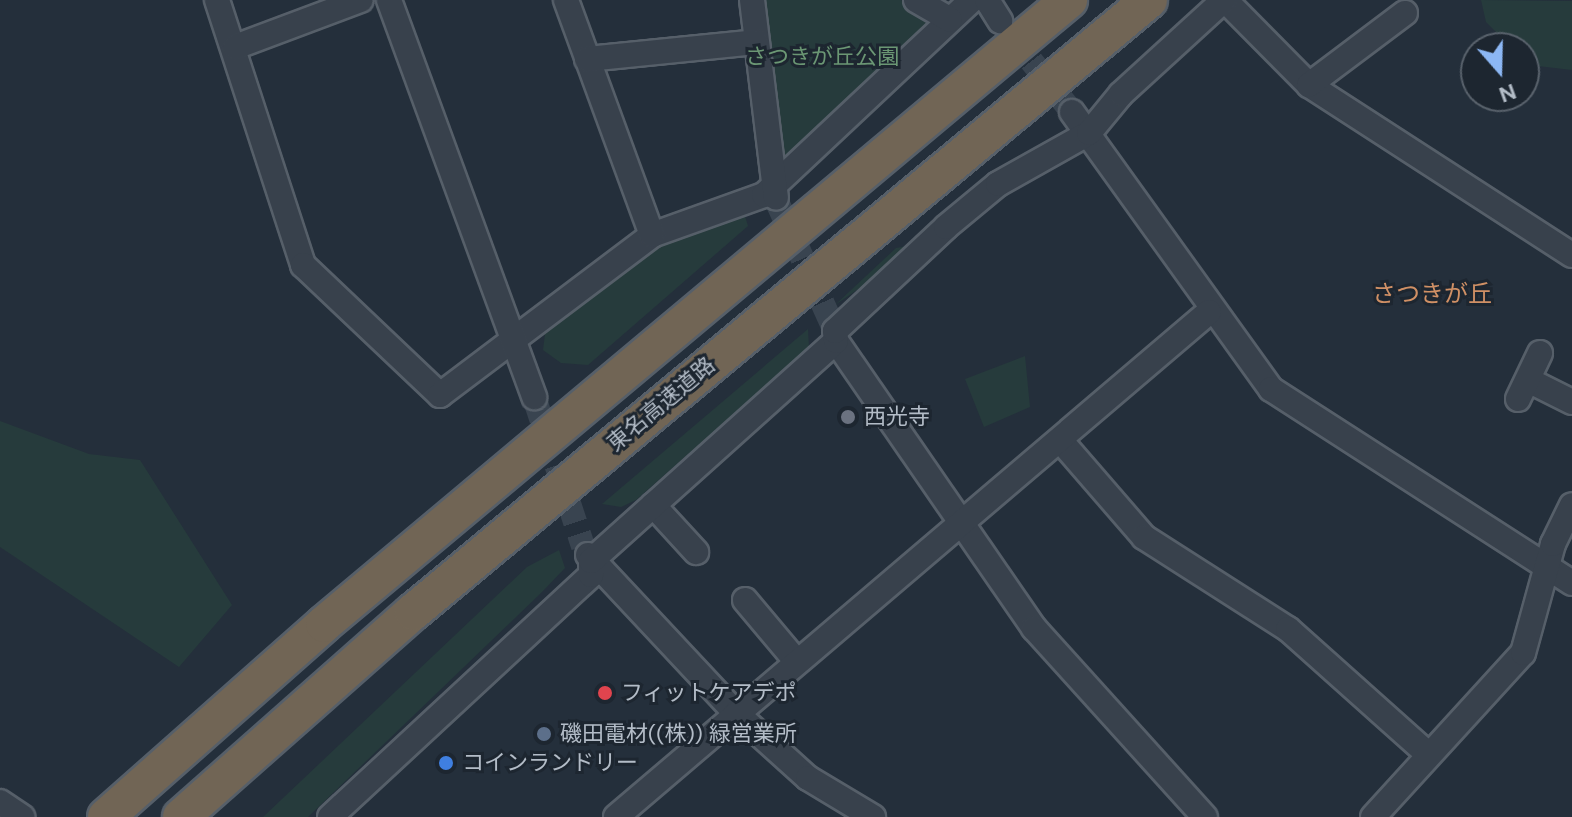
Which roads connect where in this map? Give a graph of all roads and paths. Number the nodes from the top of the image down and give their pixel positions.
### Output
1 (217, 0) edge
2 (361, 0) edge
3 (389, 0) edge
4 (566, 0) edge
5 (752, 0) edge
6 (916, 0) edge
7 (972, 0) edge
8 (987, 0) edge
9 (1069, 0) edge
10 (1149, 0) edge
11 (1225, 0) edge
12 (1405, 13) dead end
13 (950, 20) junction
14 (1000, 21) tunnel mouth
15 (756, 42) junction
16 (235, 47) junction
17 (587, 59) junction
18 (1309, 85) junction
19 (1072, 112) tunnel mouth
20 (1089, 133) junction
21 (775, 196) junction
22 (652, 235) junction
23 (1572, 255) edge
24 (1209, 312) junction
25 (512, 341) junction
26 (836, 341) junction
27 (1540, 353) dead end
28 (534, 397) tunnel mouth
29 (1572, 402) edge
30 (1060, 440) junction
31 (653, 505) junction
32 (1572, 505) edge
33 (965, 522) junction
34 (696, 552) dead end
35 (587, 554) junction
36 (1550, 570) junction
37 (1572, 583) edge
38 (745, 600) dead end
39 (413, 612) junction
40 (797, 662) junction
41 (736, 713) junction
42 (1428, 754) junction
43 (0, 802) edge
44 (617, 816) edge
45 (22, 817) edge
46 (106, 817) edge
47 (181, 817) edge
48 (218, 817) edge
49 (330, 817) edge
50 (873, 817) edge
51 (1205, 817) edge
52 (1373, 817) edge

1 - 16 street
2 - 16 street
3 - 25 street
4 - 17 street
5 - 15 street
6 - 13 street
7 - 13 street
8 - 14 street
9 - 46 highway
10 - 39 highway, 東名高速道路
11 - 18 street
11 - 20 street
12 - 18 street
13 - 21 street
15 - 17 street
15 - 21 street
16 - 25 street
17 - 22 street
18 - 23 street
19 - 20 street
20 - 24 street
20 - 26 street
21 - 22 street
22 - 25 street
24 - 30 street
24 - 36 street
25 - 28 street
26 - 31 street
26 - 33 street
27 - 29 street
30 - 33 street
30 - 42 street
31 - 34 street
31 - 35 street
32 - 36 street
33 - 40 street
33 - 51 street
35 - 41 street
35 - 49 street
36 - 37 street
36 - 42 street
38 - 40 street
39 - 47 highway, 東名高速道路
39 - 48 highway
40 - 41 street
41 - 44 street
41 - 50 street
42 - 52 street
43 - 45 street

